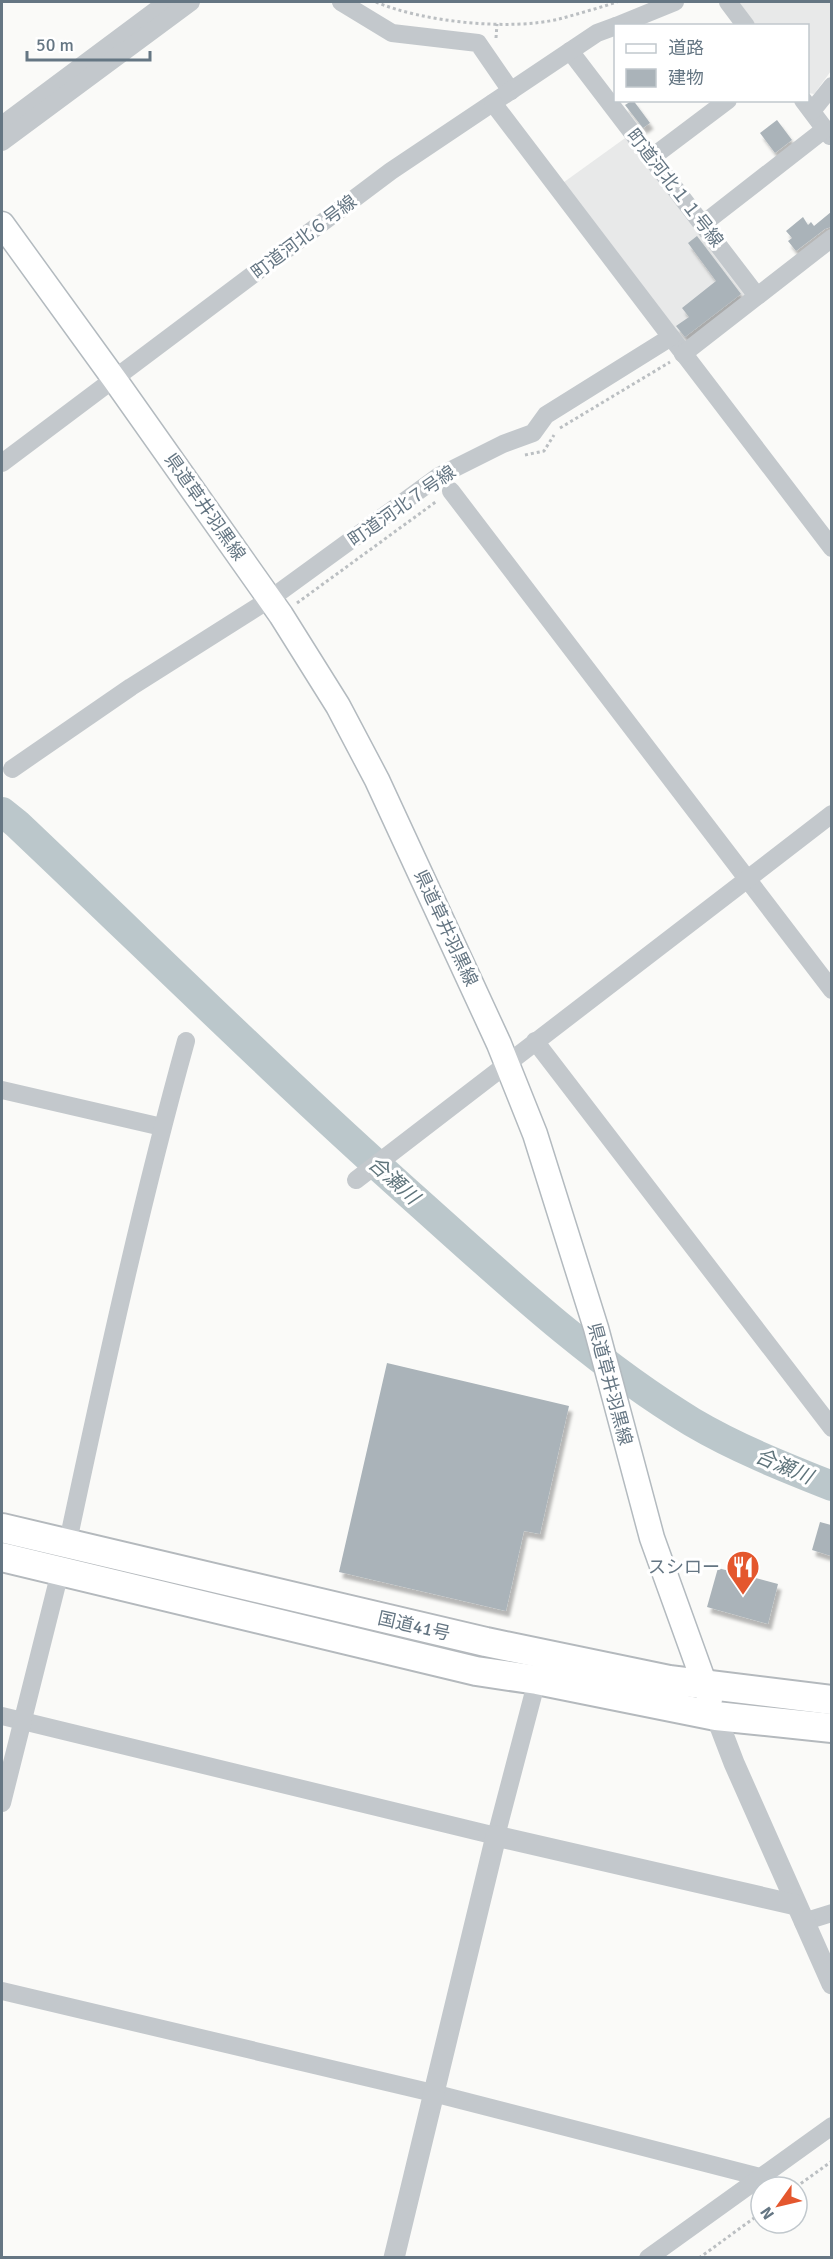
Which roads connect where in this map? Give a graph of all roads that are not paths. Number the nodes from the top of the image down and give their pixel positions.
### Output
1 (167, 2) edge
2 (191, 2) edge
3 (342, 2) edge
4 (675, 2) edge
5 (728, 2) edge
6 (621, 24) edge
7 (744, 24) edge
8 (614, 27) edge
9 (570, 51) junction
10 (831, 86) edge
11 (512, 91) junction
12 (725, 102) edge
13 (493, 103) junction
14 (808, 106) edge
15 (2, 125) edge
16 (828, 133) edge
17 (2, 142) edge
18 (651, 158) junction
19 (2, 224) edge
20 (703, 224) junction
21 (831, 238) edge
22 (757, 296) junction
23 (671, 337) junction
24 (683, 354) junction
25 (115, 380) junction
26 (2, 463) edge
27 (451, 491) road end
28 (831, 548) edge
29 (275, 607) junction
30 (12, 769) dead end
31 (831, 814) edge
32 (747, 878) junction
33 (831, 990) edge
34 (186, 1041) dead end
35 (535, 1041) junction
36 (507, 1063) junction
37 (2, 1090) edge
38 (162, 1127) junction
39 (356, 1180) dead end
40 (831, 1428) edge
41 (2, 1528) edge
42 (70, 1532) dead end
43 (2, 1557) edge
44 (57, 1584) dead end
45 (537, 1680) junction
46 (705, 1686) junction
47 (831, 1700) edge
48 (2, 1716) edge
49 (716, 1716) junction
50 (21, 1721) junction
51 (831, 1728) edge
52 (2, 1803) edge
53 (496, 1836) junction
54 (800, 1913) junction
55 (831, 1913) edge
56 (831, 1984) edge
57 (2, 1991) edge
58 (433, 2092) junction
59 (831, 2126) edge
60 (756, 2175) edge
61 (761, 2175) edge
62 (749, 2184) edge
63 (393, 2258) edge
64 (648, 2258) edge

1 - 15 street
2 - 17 street
3 - 11 street
4 - 6 street, 町道河北６号線
5 - 7 street
8 - 9 street, 町道河北６号線
9 - 11 street, 町道河北６号線
9 - 18 street, 町道河北１１号線
10 - 14 street
11 - 13 street, 町道河北６号線
12 - 18 street
13 - 23 street
13 - 25 street, 町道河北６号線
14 - 16 street
16 - 20 street
18 - 20 street, 町道河北１１号線
19 - 25 main road, 県道草井羽黒線
20 - 22 street, 町道河北１１号線
21 - 22 street
22 - 24 street
23 - 24 street
23 - 29 street, 町道河北７号線
24 - 28 street
25 - 26 street, 町道河北６号線
25 - 29 main road, 県道草井羽黒線
27 - 32 street
29 - 30 street, 町道河北７号線
29 - 36 main road, 県道草井羽黒線
31 - 32 street
32 - 33 street
32 - 35 street
34 - 38 street
35 - 36 street
35 - 40 street
36 - 39 street
36 - 46 main road, 県道草井羽黒線
37 - 38 street
38 - 42 street
41 - 46 highway, 国道41号
43 - 45 highway, 国道41号
44 - 50 street
45 - 49 highway, 国道41号
45 - 53 street
46 - 47 highway, 国道41号
46 - 49 main road, 県道草井羽黒線
48 - 50 street
49 - 51 highway, 国道41号
49 - 54 street
50 - 52 street
50 - 53 street
53 - 54 street
53 - 58 street
54 - 55 street
54 - 56 street
57 - 58 street
58 - 60 street
58 - 63 street
59 - 61 street
62 - 64 street

